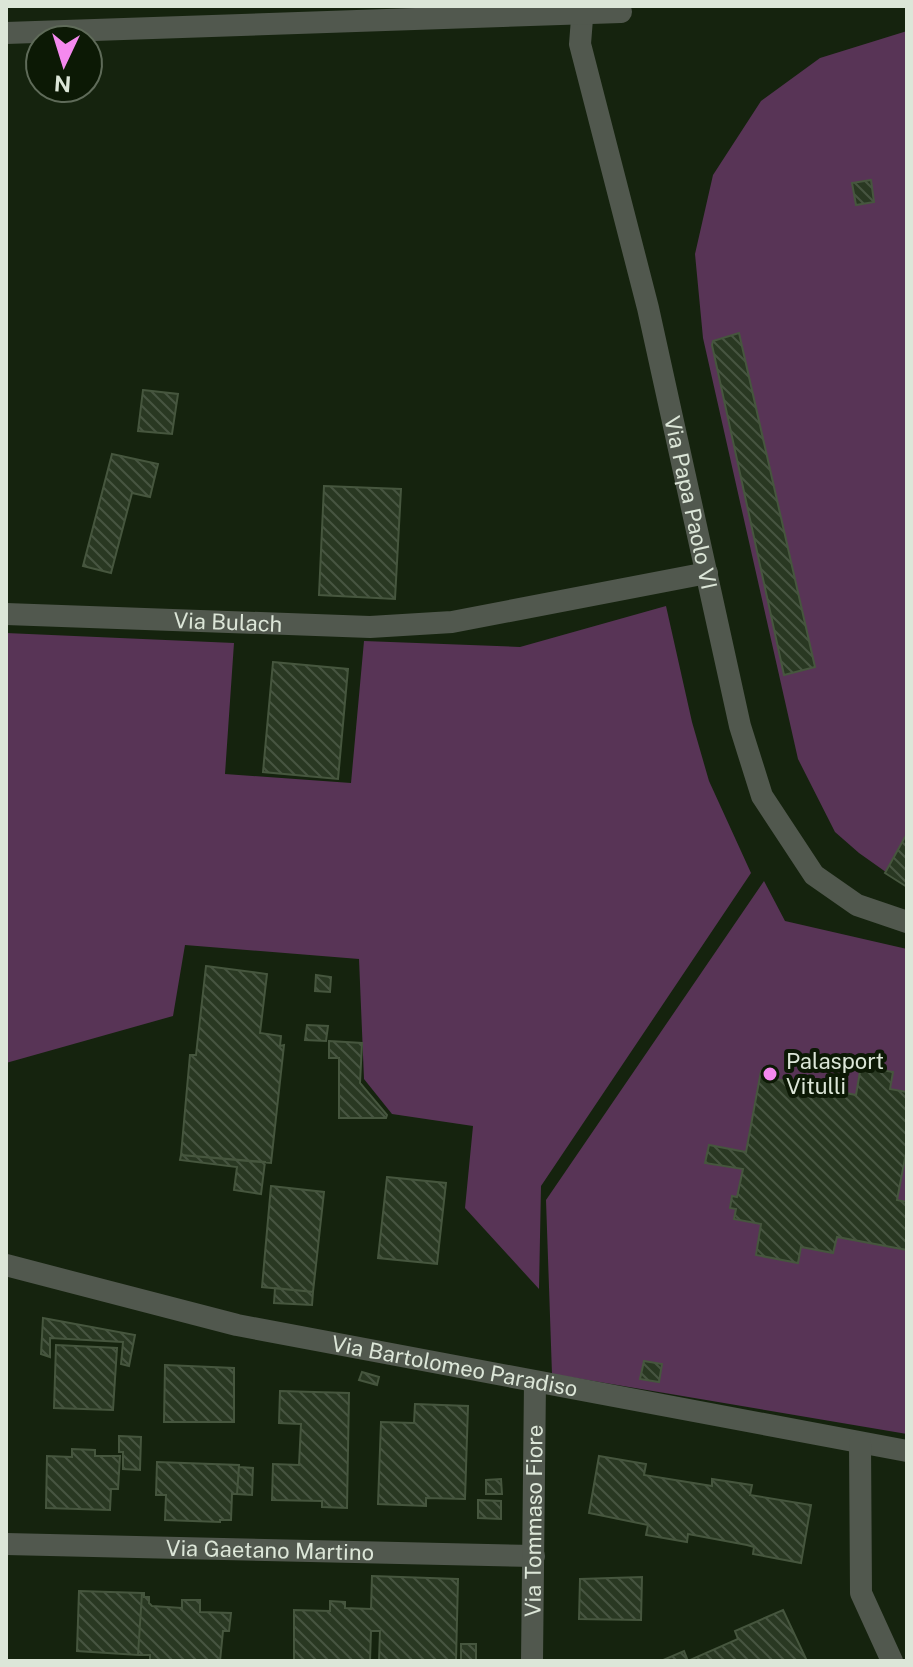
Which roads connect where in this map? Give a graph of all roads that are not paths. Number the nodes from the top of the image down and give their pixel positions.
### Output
1 (582, 10) edge
2 (621, 12) dead end
3 (292, 15) edge
4 (6, 33) edge
5 (707, 573) junction
6 (6, 614) edge
7 (907, 922) edge
8 (6, 1265) edge
9 (535, 1382) junction
10 (860, 1443) junction
11 (907, 1451) edge
12 (6, 1544) edge
13 (534, 1556) junction
14 (532, 1661) edge
15 (892, 1661) edge

1 - 2 street
1 - 3 street
1 - 5 street, Via Papa Paolo VI
3 - 4 street
5 - 6 street, Via Bulach
5 - 7 street, Via Papa Paolo VI
8 - 9 street, Via Bartolomeo Paradiso
9 - 10 street, Via Bartolomeo Paradiso
9 - 13 street, Via Tommaso Fiore
10 - 11 street, Via Bartolomeo Paradiso
10 - 15 street
12 - 13 street, Via Gaetano Martino
13 - 14 street, Via Tommaso Fiore

